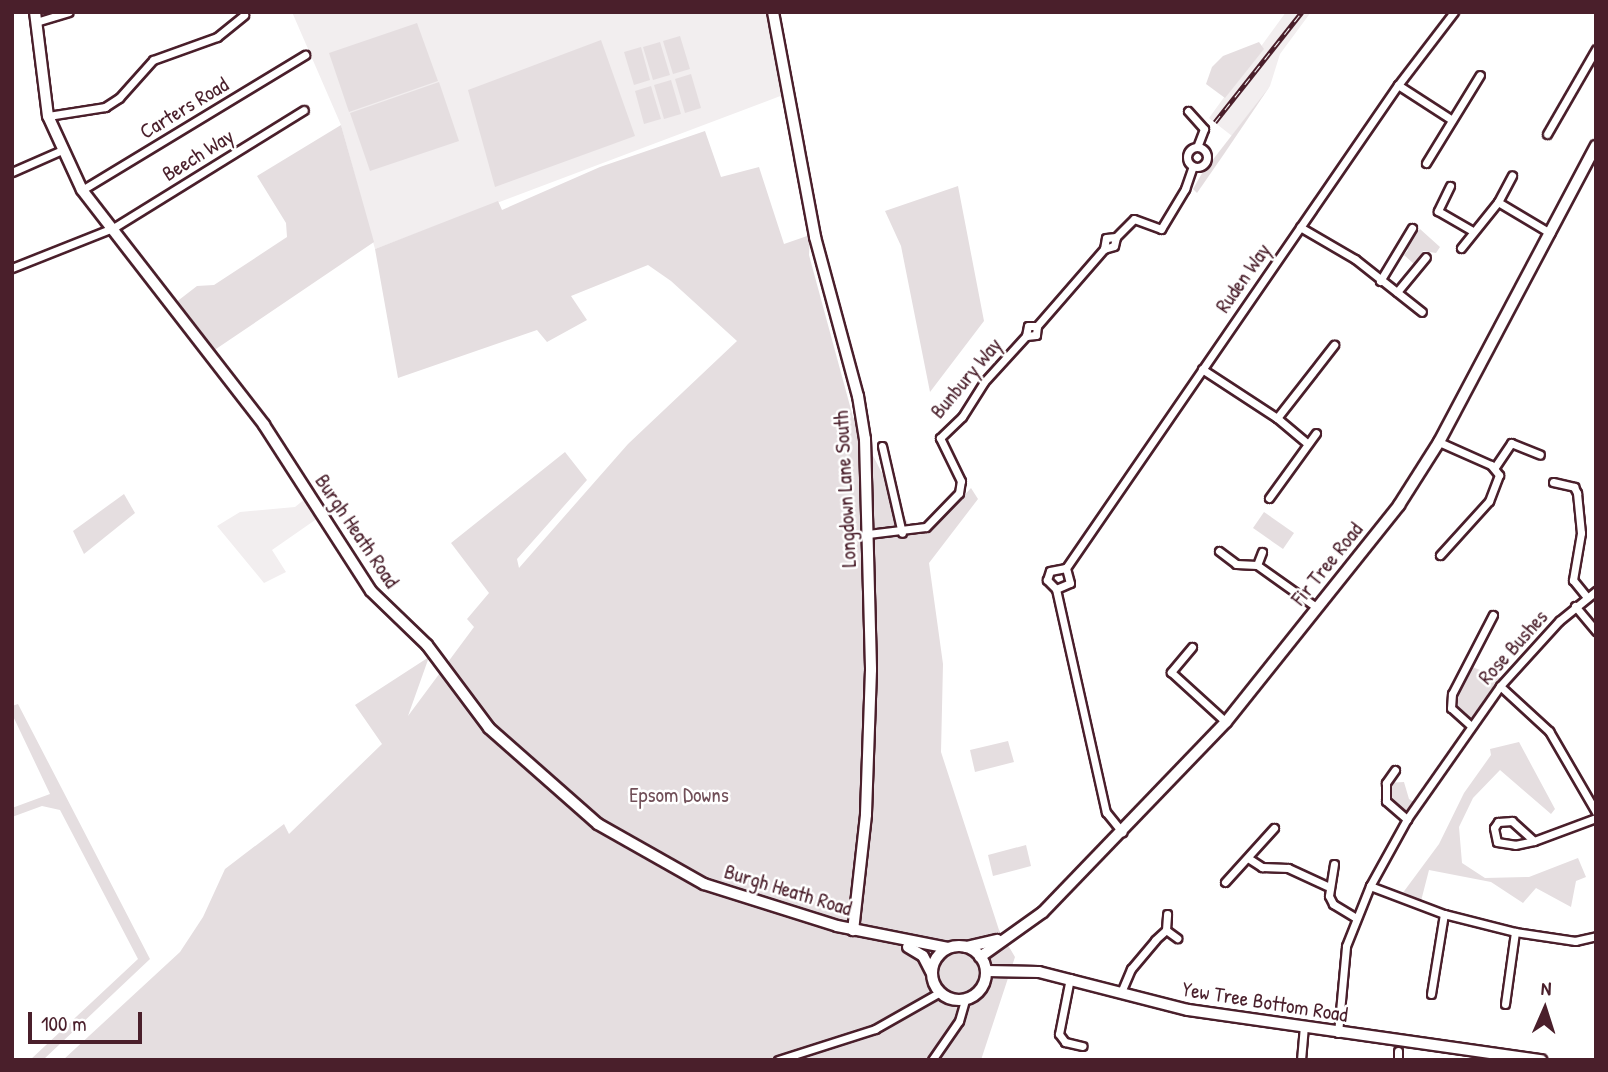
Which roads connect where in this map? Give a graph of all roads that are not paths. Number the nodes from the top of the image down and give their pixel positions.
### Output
1 (69, 12) edge
2 (773, 12) edge
3 (1454, 12) edge
4 (244, 15) dead end
5 (35, 17) edge
6 (1596, 49) edge
7 (305, 55) dead end
8 (1480, 75) dead end
9 (1398, 85) junction
10 (304, 110) dead end
11 (1188, 111) dead end
12 (48, 116) junction
13 (1452, 120) junction
14 (1547, 134) dead end
15 (1596, 146) edge
16 (1197, 147) junction
17 (62, 150) junction
18 (1426, 163) dead end
19 (1193, 166) junction
20 (12, 172) edge
21 (1512, 176) dead end
22 (1450, 186) dead end
23 (82, 190) junction
24 (1498, 202) junction
25 (1300, 227) junction
26 (110, 228) junction
27 (1412, 228) dead end
28 (1471, 230) junction
29 (1550, 233) junction
30 (1461, 248) dead end
31 (1426, 257) dead end
32 (12, 268) edge
33 (1380, 281) junction
34 (1397, 292) junction
35 (1423, 312) dead end
36 (1334, 345) dead end
37 (1202, 369) junction
38 (1277, 418) junction
39 (1317, 433) dead end
40 (1439, 442) junction
41 (1308, 444) junction
42 (882, 446) dead end
43 (1541, 456) dead end
44 (1495, 467) junction
45 (1553, 482) dead end
46 (1269, 498) dead end
47 (902, 533) junction
48 (867, 534) junction
49 (1219, 551) dead end
50 (1262, 552) dead end
51 (1440, 555) dead end
52 (1257, 565) junction
53 (1066, 568) junction
54 (1056, 589) junction
55 (1596, 590) edge
56 (1586, 596) junction
57 (1575, 606) junction
58 (1316, 607) junction
59 (1493, 615) dead end
60 (1596, 631) edge
61 (1192, 647) dead end
62 (1500, 686) junction
63 (1226, 722) junction
64 (1469, 726) junction
65 (1395, 770) dead end
66 (1596, 812) edge
67 (1596, 818) edge
68 (1407, 819) junction
69 (1274, 828) dead end
70 (1122, 833) junction
71 (1534, 841) junction
72 (1248, 858) junction
73 (1334, 864) dead end
74 (1225, 882) dead end
75 (1327, 886) junction
76 (1370, 886) junction
77 (1167, 914) dead end
78 (1444, 914) junction
79 (1355, 917) junction
80 (853, 930) junction
81 (1166, 930) junction
82 (1515, 932) junction
83 (1596, 936) edge
84 (1177, 938) dead end
85 (1001, 939) junction
86 (898, 942) junction
87 (966, 947) junction
88 (947, 948) junction
89 (980, 957) junction
90 (987, 971) junction
91 (931, 972) junction
92 (1070, 977) junction
93 (1122, 990) junction
94 (940, 992) junction
95 (1431, 994) dead end
96 (965, 1000) junction
97 (1505, 1004) dead end
98 (1304, 1028) junction
99 (1338, 1033) junction
100 (1083, 1046) dead end
101 (778, 1060) edge
102 (932, 1060) edge
103 (1301, 1060) edge
104 (1541, 1060) edge

1 - 5 street
2 - 48 main road, Longdown Lane South
3 - 9 street, Ruden Way
4 - 12 street
5 - 12 main road, Burgh Heath Road
6 - 14 street
7 - 23 street, Carters Road
8 - 13 street
9 - 13 street
9 - 25 street, Ruden Way
10 - 26 street, Beech Way
11 - 16 street, Bunbury Way
12 - 17 main road, Burgh Heath Road
13 - 18 street
15 - 29 main road, Fir Tree Road
16 - 19 street, Bunbury Way
16 - 19 street, Bunbury Way
17 - 20 street
17 - 23 main road, Burgh Heath Road
19 - 47 street, Bunbury Way
21 - 24 street
22 - 28 street
23 - 26 main road, Burgh Heath Road
24 - 28 street
24 - 29 street
25 - 33 street
25 - 37 street, Ruden Way
26 - 32 street, Beech Way
26 - 80 main road, Burgh Heath Road
27 - 33 street
28 - 30 street
29 - 40 main road, Fir Tree Road
31 - 34 street
33 - 34 street
34 - 35 street
36 - 38 street
37 - 38 street
37 - 53 street, Ruden Way
38 - 41 street
39 - 41 street
40 - 44 street
40 - 58 main road, Fir Tree Road
41 - 46 street
42 - 47 street
43 - 44 street
44 - 51 street
45 - 56 street
47 - 48 street, Bunbury Way
48 - 80 main road, Longdown Lane South
49 - 52 street
50 - 52 street
52 - 58 street
53 - 54 street, Ruden Way
53 - 54 street, Ruden Way
54 - 70 street
55 - 56 street, Rose Bushes
56 - 57 street, Rose Bushes
57 - 60 street
57 - 62 street, Rose Bushes
58 - 63 main road, Fir Tree Road
59 - 64 street, Rose Bushes
61 - 63 street
62 - 64 street, Rose Bushes
62 - 66 street
63 - 70 main road, Fir Tree Road
64 - 68 street, Rose Bushes
65 - 68 street
67 - 71 street
68 - 76 street, Rose Bushes
69 - 72 street
70 - 85 main road, Fir Tree Road
71 - 71 street
72 - 74 street
72 - 75 street
73 - 75 street
75 - 79 street
76 - 78 street
76 - 79 street, Rose Bushes
77 - 81 street
78 - 82 street
78 - 95 street
79 - 99 street, Rose Bushes
80 - 86 main road, Burgh Heath Road
81 - 84 street
81 - 93 street
82 - 83 street
82 - 97 street
85 - 87 main road, Fir Tree Road
85 - 89 main road, Fir Tree Road
86 - 88 main road, Burgh Heath Road
86 - 91 main road, Burgh Heath Road
87 - 88 main road
87 - 89 main road
88 - 91 main road
89 - 90 main road
90 - 92 main road, Yew Tree Bottom Road
90 - 96 main road
91 - 94 main road
92 - 93 main road, Yew Tree Bottom Road
92 - 100 street
93 - 98 main road, Yew Tree Bottom Road
94 - 96 main road
94 - 101 street
96 - 102 street
98 - 99 main road, Yew Tree Bottom Road
98 - 103 street
99 - 104 main road, Yew Tree Bottom Road

